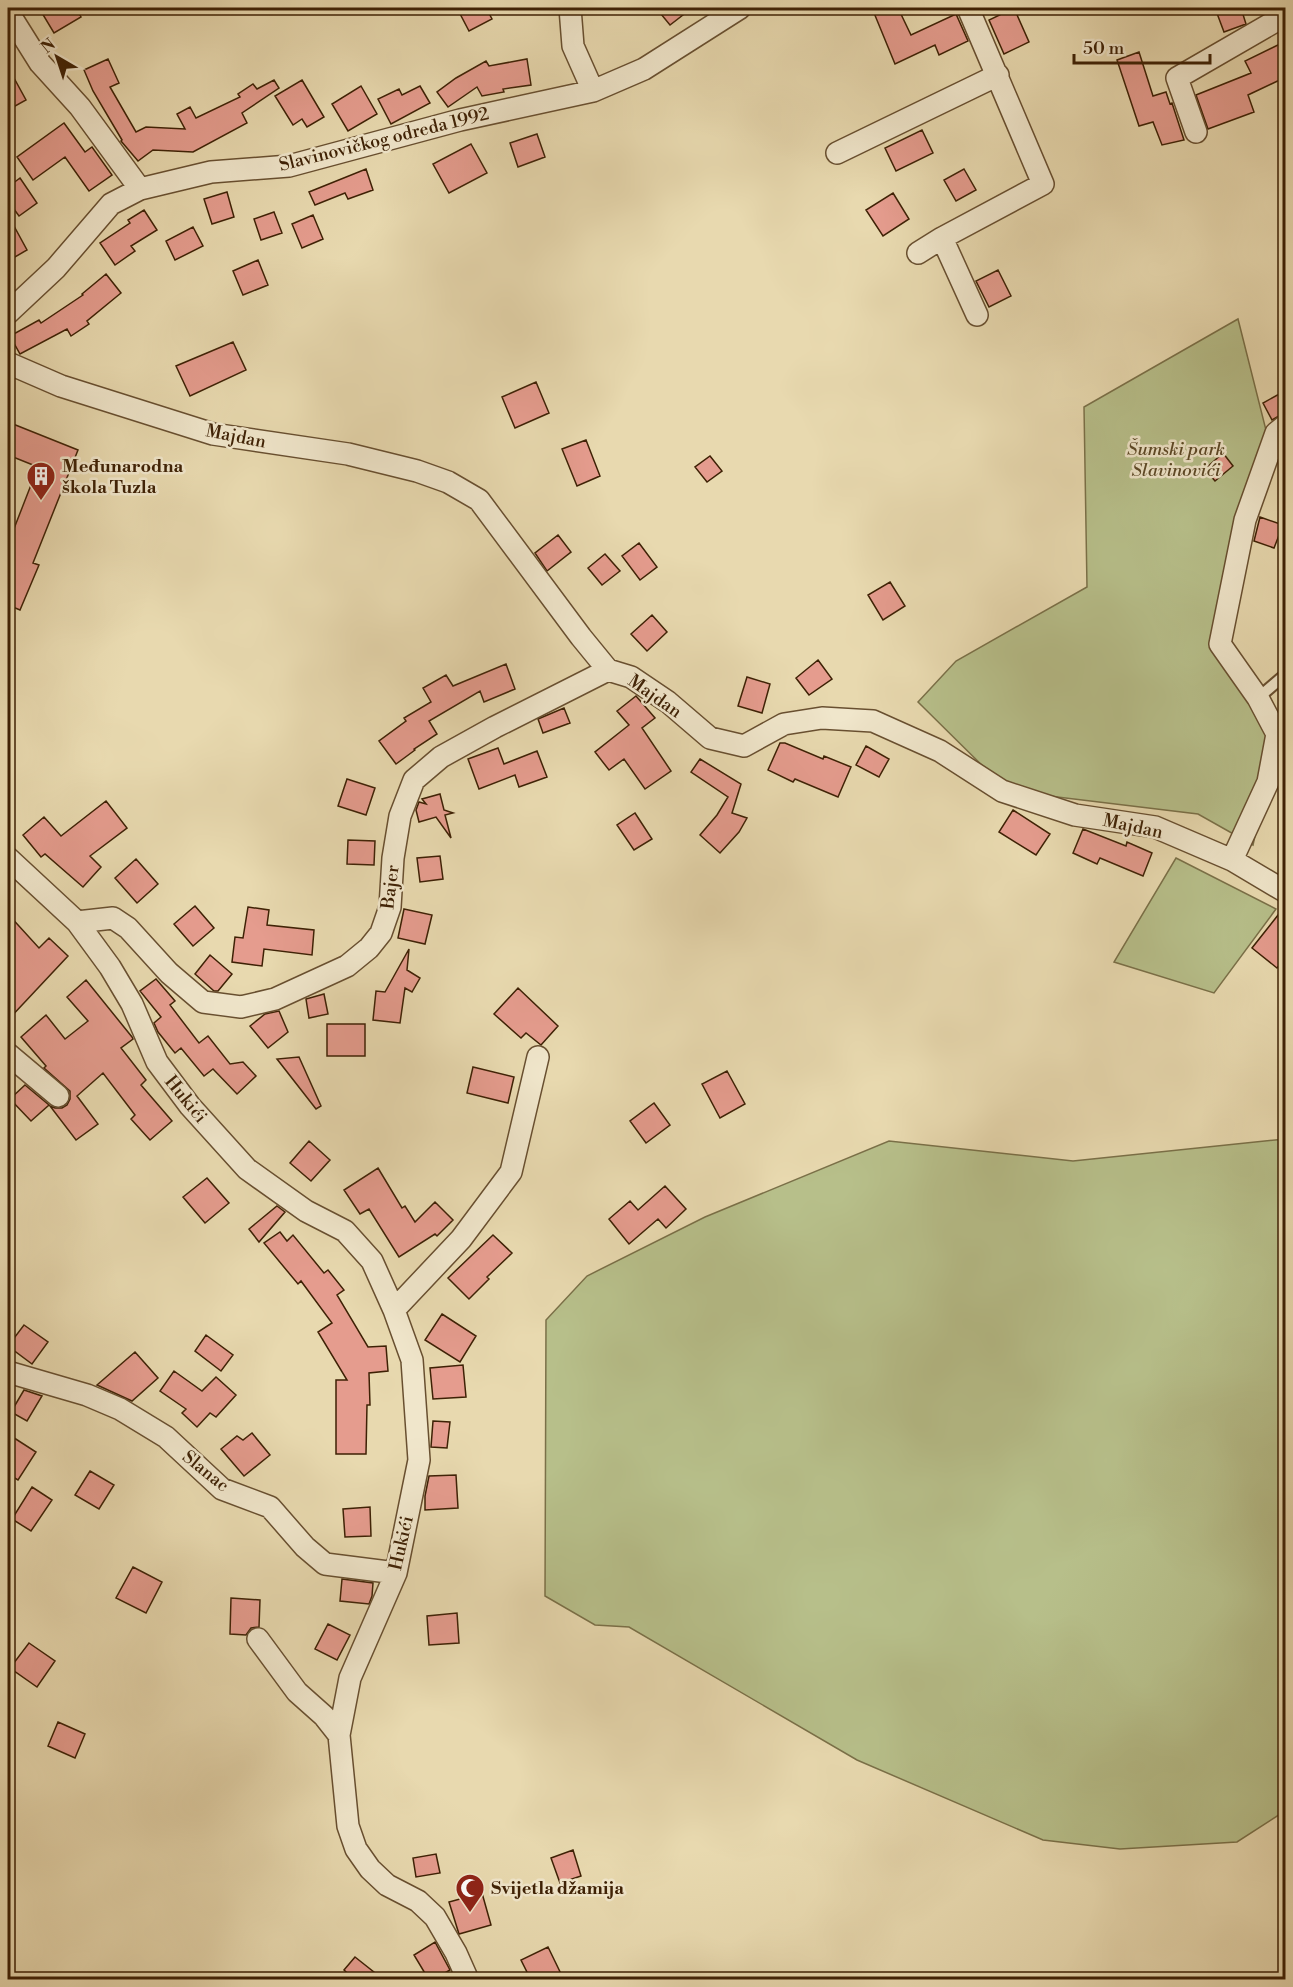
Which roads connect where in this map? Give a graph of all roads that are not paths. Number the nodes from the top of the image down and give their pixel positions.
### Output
1 (570, 8) edge
2 (740, 8) edge
3 (968, 8) edge
4 (8, 12) edge
5 (1286, 15) edge
6 (998, 75) junction
7 (593, 90) junction
8 (1196, 132) dead end
9 (837, 153) dead end
10 (140, 189) junction
11 (942, 238) junction
12 (918, 253) dead end
13 (8, 313) edge
14 (977, 315) dead end
15 (8, 363) edge
16 (1286, 425) edge
17 (608, 670) junction
18 (1286, 674) edge
19 (1258, 698) junction
20 (8, 858) edge
21 (1232, 860) junction
22 (1286, 892) edge
23 (77, 921) junction
24 (8, 1054) edge
25 (538, 1057) dead end
26 (58, 1096) dead end
27 (394, 1310) junction
28 (8, 1371) edge
29 (396, 1573) junction
30 (258, 1639) dead end
31 (339, 1735) junction
32 (468, 1980) edge

1 - 7 street
2 - 7 street, Slavinovičkog odreda 1992
3 - 6 street
4 - 10 street
5 - 8 street
6 - 9 street
6 - 11 street
7 - 10 street, Slavinovičkog odreda 1992
10 - 13 street, Slavinovičkog odreda 1992
11 - 12 street
11 - 14 street
15 - 17 street, Majdan
16 - 19 street
17 - 21 street, Majdan
17 - 23 street, Bajer
18 - 19 lane
19 - 21 street
20 - 23 street, Hukići
21 - 22 street, Majdan
23 - 27 street, Hukići
24 - 26 street
25 - 27 street
27 - 29 street, Hukići
28 - 29 street, Slanac
29 - 31 street, Hukići
30 - 31 street
31 - 32 street, Hukići

